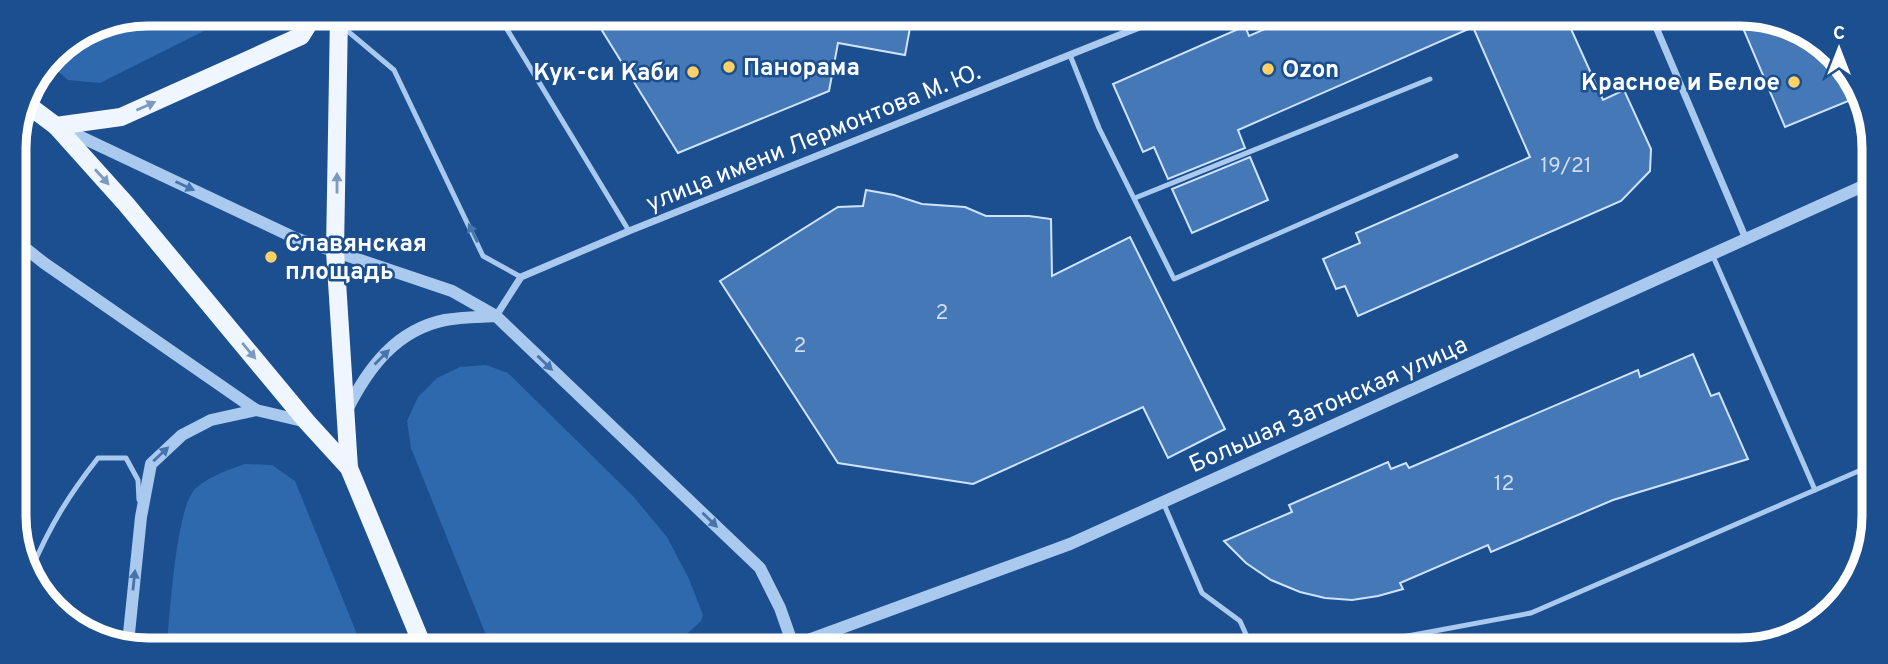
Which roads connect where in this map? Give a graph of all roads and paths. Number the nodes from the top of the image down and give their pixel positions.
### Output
1 (308, 26) edge
2 (339, 26) edge
3 (347, 26) edge
4 (505, 26) edge
5 (1143, 26) edge
6 (1656, 26) edge
7 (1070, 55) junction
8 (1430, 79) dead end
9 (33, 109) edge
10 (56, 126) junction
11 (1456, 156) dead end
12 (1862, 187) edge
13 (1135, 198) junction
14 (629, 231) junction
15 (1746, 239) junction
16 (27, 249) edge
17 (335, 251) junction
18 (1712, 254) junction
19 (521, 277) junction
20 (496, 316) junction
21 (256, 410) junction
22 (345, 413) junction
23 (307, 422) junction
24 (349, 468) junction
25 (1862, 470) edge
26 (1815, 490) junction
27 (1163, 502) junction
28 (141, 517) junction
29 (35, 560) edge
30 (129, 635) edge
31 (1247, 637) edge
32 (1401, 637) edge
33 (419, 638) edge
34 (790, 638) edge
35 (816, 638) edge

10 -> 1 main road
17 -> 2 main road
19 -> 3 lane
4 - 14 lane
5 - 7 street, улица имени Лермонтова М. Ю.
6 - 15 street
7 - 13 lane
7 - 14 street, улица имени Лермонтова М. Ю.
8 - 13 lane
9 - 10 main road
10 -> 17 street
10 -> 23 main road
11 - 13 lane
12 - 15 street, Большая Затонская улица
14 - 19 street, улица имени Лермонтова М. Ю.
15 - 18 street, Большая Затонская улица
16 - 21 street
17 - 20 street
17 - 22 main road
18 - 26 lane
18 - 27 street, Большая Затонская улица
19 - 20 street
22 -> 20 street
20 -> 34 street
21 - 23 street
28 -> 21 street
22 - 24 main road
23 - 24 main road
24 - 33 main road
25 - 26 lane
26 - 32 lane
27 - 31 lane
27 - 35 street, Большая Затонская улица
28 - 29 lane
30 -> 28 street

